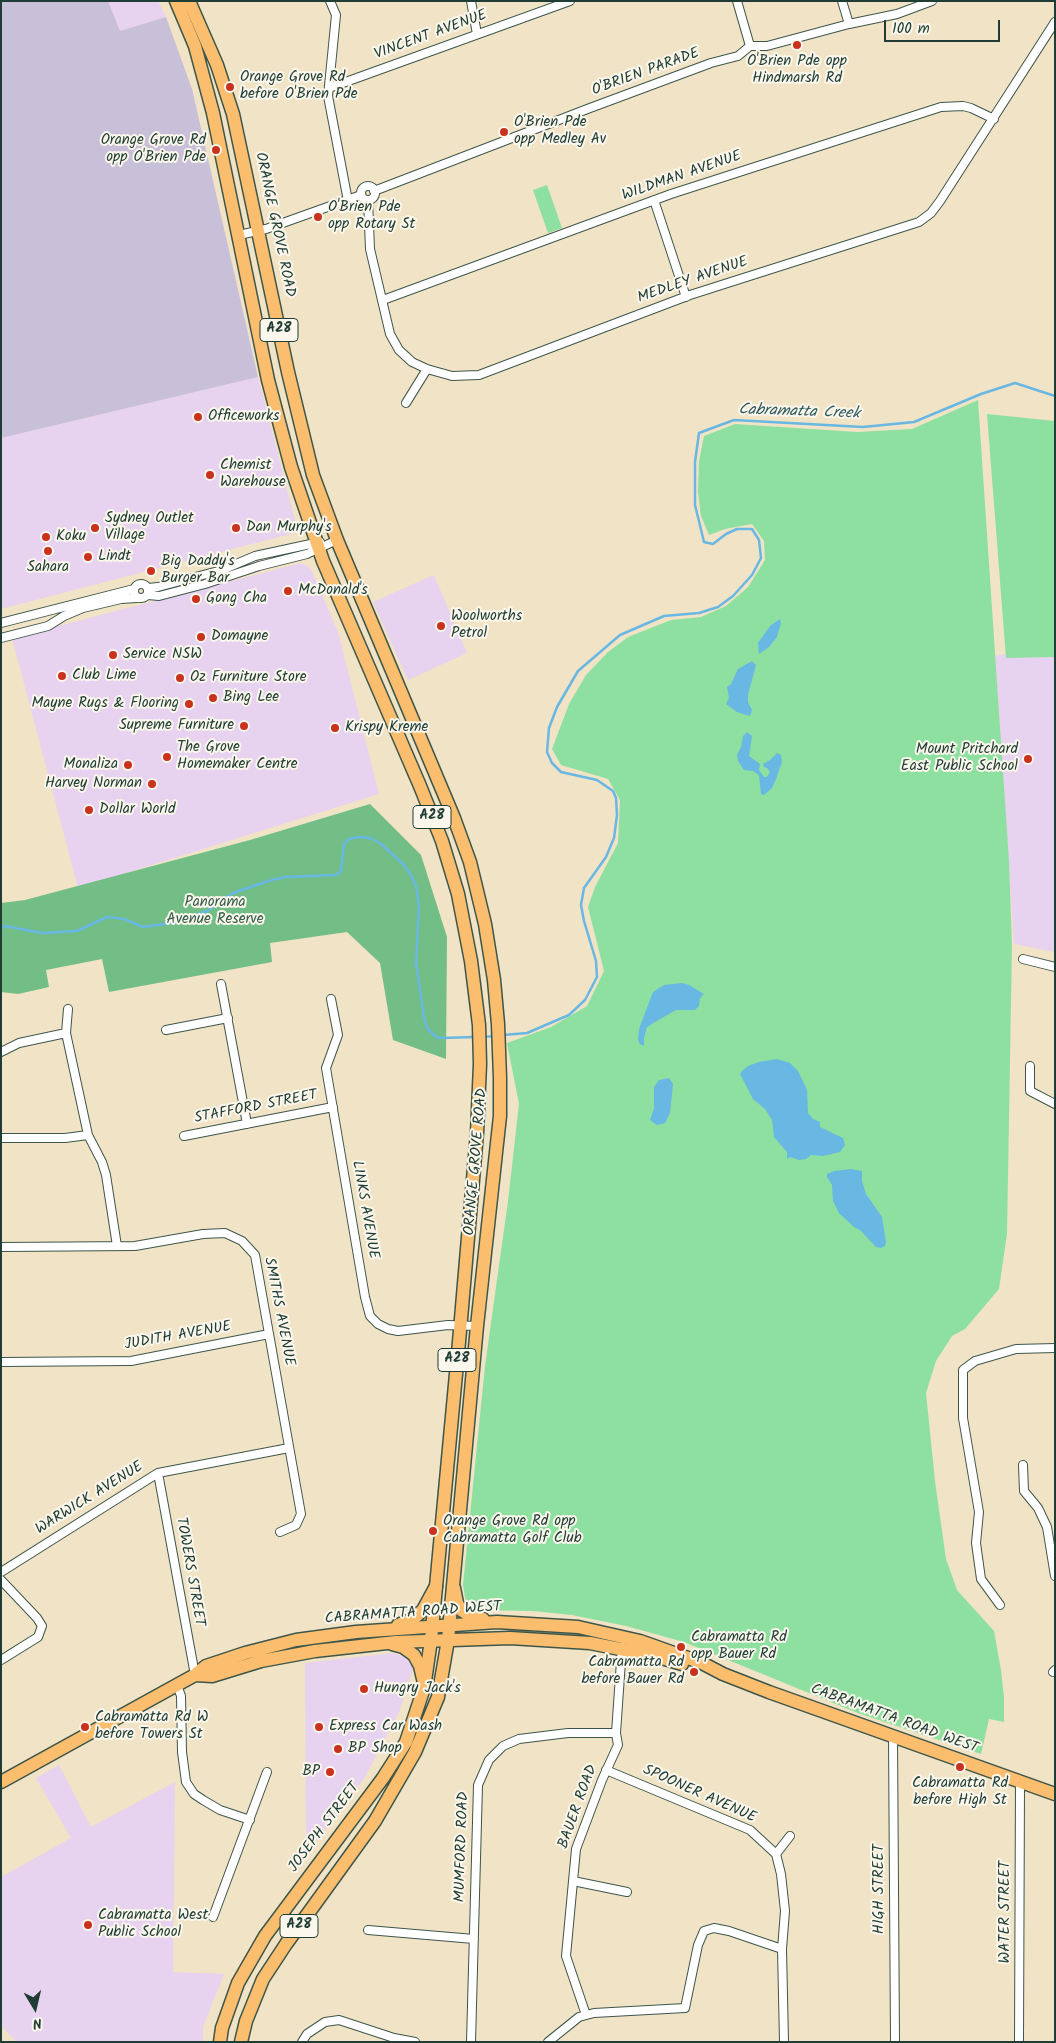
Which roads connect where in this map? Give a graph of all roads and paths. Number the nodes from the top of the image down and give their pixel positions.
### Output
1 (176, 1) edge
2 (189, 1) edge
3 (330, 1) edge
4 (471, 1) edge
5 (570, 1) edge
6 (737, 1) edge
7 (842, 1) edge
8 (932, 1) edge
9 (1055, 22) edge
10 (849, 24) junction
11 (478, 34) junction
12 (750, 46) junction
13 (329, 88) junction
14 (994, 119) junction
15 (365, 198) junction
16 (348, 200) junction
17 (654, 200) junction
18 (259, 232) junction
19 (239, 236) junction
20 (686, 296) junction
21 (383, 300) junction
22 (428, 369) junction
23 (406, 403) dead end
24 (337, 540) junction
25 (317, 546) junction
26 (134, 589) junction
27 (148, 591) junction
28 (137, 598) junction
29 (1, 623) edge
30 (1, 638) edge
31 (1022, 959) dead end
32 (1055, 967) edge
33 (221, 984) dead end
34 (332, 999) dead end
35 (68, 1009) dead end
36 (228, 1018) junction
37 (166, 1030) dead end
38 (66, 1033) junction
39 (1, 1052) edge
40 (1030, 1066) dead end
41 (1055, 1104) edge
42 (333, 1108) junction
43 (247, 1124) junction
44 (88, 1135) junction
45 (184, 1136) dead end
46 (1, 1138) edge
47 (117, 1246) junction
48 (1, 1247) edge
49 (460, 1324) junction
50 (477, 1326) junction
51 (269, 1334) junction
52 (1055, 1348) edge
53 (1, 1362) edge
54 (289, 1448) junction
55 (1023, 1465) dead end
56 (158, 1473) junction
57 (280, 1532) dead end
58 (1, 1572) edge
59 (1055, 1576) edge
60 (452, 1577) junction
61 (1, 1580) edge
62 (436, 1586) junction
63 (1000, 1605) dead end
64 (497, 1622) junction
65 (449, 1624) junction
66 (432, 1626) junction
67 (389, 1629) junction
68 (431, 1640) junction
69 (448, 1640) junction
70 (384, 1643) junction
71 (622, 1643) junction
72 (1, 1660) edge
73 (195, 1675) junction
74 (176, 1685) junction
75 (424, 1688) junction
76 (616, 1733) junction
77 (893, 1736) junction
78 (606, 1770) junction
79 (267, 1772) dead end
80 (1, 1782) edge
81 (1020, 1782) junction
82 (1055, 1794) edge
83 (250, 1820) junction
84 (790, 1836) dead end
85 (776, 1854) junction
86 (573, 1880) junction
87 (627, 1892) dead end
88 (213, 1917) dead end
89 (368, 1930) dead end
90 (474, 1939) junction
91 (782, 1949) junction
92 (586, 2015) junction
93 (220, 2042) edge
94 (241, 2042) edge
95 (302, 2042) edge
96 (415, 2042) edge
97 (471, 2042) edge
98 (548, 2042) edge
99 (784, 2042) edge
100 (895, 2042) edge
101 (1019, 2042) edge

1 - 19 main road, ORANGE GROVE ROAD / A28
2 - 18 main road, ORANGE GROVE ROAD / A28
3 - 13 street
4 - 11 street
5 - 11 street, VINCENT AVENUE
6 - 12 street
7 - 10 street
8 - 10 street, O'BRIEN PARADE
9 - 14 street, MEDLEY AVENUE
10 - 12 street, O'BRIEN PARADE
11 - 13 street, VINCENT AVENUE
12 - 15 street, O'BRIEN PARADE
13 - 16 street
14 - 17 street, WILDMAN AVENUE
14 - 20 street, MEDLEY AVENUE
15 - 16 street
15 - 21 street, MEDLEY AVENUE
16 - 18 street
17 - 20 street
17 - 21 street, WILDMAN AVENUE
18 - 19 street
18 - 24 main road, ORANGE GROVE ROAD / A28
19 - 25 main road, ORANGE GROVE ROAD / A28
20 - 22 street, MEDLEY AVENUE
21 - 22 street, MEDLEY AVENUE
22 - 23 street
24 - 25 street
24 - 50 main road, ORANGE GROVE ROAD / A28
25 - 27 street
25 - 49 main road, ORANGE GROVE ROAD / A28
26 - 27 street
26 - 28 street
26 - 29 street
27 - 28 street
28 - 30 street
31 - 32 street
33 - 36 street
34 - 42 street, LINKS AVENUE
35 - 38 street
36 - 37 street
36 - 43 street
38 - 39 street
38 - 44 street
40 - 41 street
42 - 43 street, STAFFORD STREET
42 - 49 street, LINKS AVENUE
43 - 45 street, STAFFORD STREET
44 - 46 street
44 - 47 street
47 - 48 street, SMITHS AVENUE
47 - 51 street, SMITHS AVENUE
49 - 50 street, LINKS AVENUE
49 - 62 main road, ORANGE GROVE ROAD / A28
50 - 60 main road, ORANGE GROVE ROAD / A28
51 - 53 street, JUDITH AVENUE
51 - 54 street, SMITHS AVENUE
52 - 63 street
54 - 56 street, WARWICK AVENUE
54 - 57 street, SMITHS AVENUE
55 - 59 street
56 - 58 street, WARWICK AVENUE
56 - 73 street, TOWERS STREET
60 - 64 main road
60 - 65 main road, ORANGE GROVE ROAD / A28
61 - 72 street
62 - 66 main road, ORANGE GROVE ROAD / A28
62 - 67 main road
64 - 65 main road, CABRAMATTA ROAD WEST
64 - 71 main road, CABRAMATTA ROAD WEST
65 - 66 main road, CABRAMATTA ROAD WEST
65 - 69 main road, A28
66 - 67 main road, CABRAMATTA ROAD WEST
66 - 68 main road, JOSEPH STREET / A28
67 - 73 main road, CABRAMATTA ROAD WEST
68 - 69 main road, CABRAMATTA ROAD WEST
68 - 70 main road, CABRAMATTA ROAD WEST
68 - 75 main road, JOSEPH STREET / A28
69 - 71 main road, CABRAMATTA ROAD WEST
69 - 94 main road, A28
70 - 73 main road, CABRAMATTA ROAD WEST
70 - 75 main road
71 - 76 street, BAUER ROAD
71 - 77 main road, CABRAMATTA ROAD WEST
73 - 74 main road, CABRAMATTA ROAD WEST
74 - 80 main road, CABRAMATTA ROAD WEST
74 - 83 street
75 - 93 main road, JOSEPH STREET / A28
76 - 78 street, BAUER ROAD
76 - 90 street, MUMFORD ROAD
77 - 81 main road, CABRAMATTA ROAD WEST
77 - 100 street, HIGH STREET
78 - 85 street, SPOONER AVENUE
78 - 86 street, BAUER ROAD
79 - 83 street
81 - 82 main road, CABRAMATTA ROAD WEST
81 - 101 street, WATER STREET
83 - 88 street
84 - 85 street
85 - 91 street
86 - 87 street
86 - 92 street, BAUER ROAD
89 - 90 street
90 - 97 street, MUMFORD ROAD
91 - 92 street
91 - 99 street
92 - 98 street
95 - 96 street

